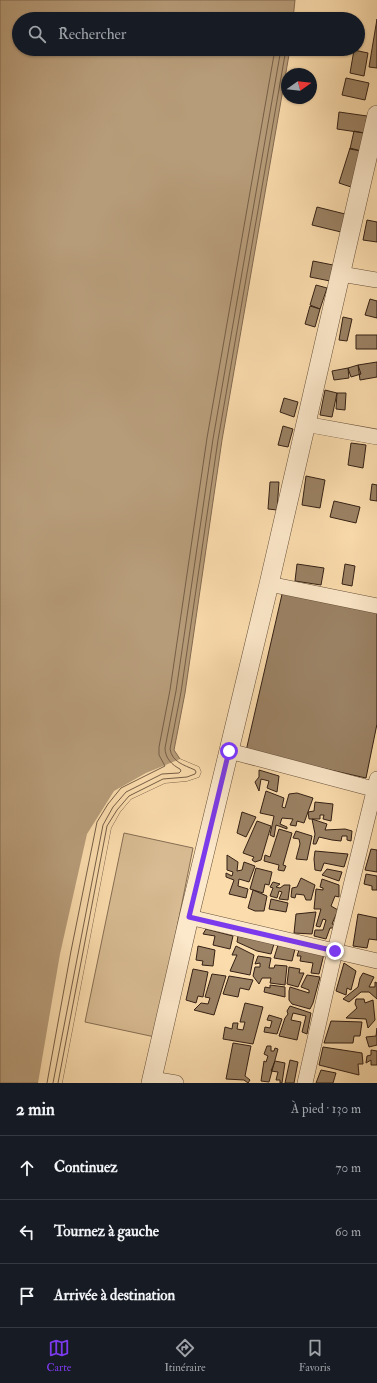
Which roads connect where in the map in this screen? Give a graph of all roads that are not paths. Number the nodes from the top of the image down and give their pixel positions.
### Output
1 (377, 115) edge
2 (341, 274) junction
3 (377, 280) edge
4 (305, 424) junction
5 (377, 438) edge
6 (269, 584) junction
7 (377, 606) edge
8 (229, 751) junction
9 (376, 786) edge
10 (189, 917) junction
11 (335, 951) junction
12 (377, 961) edge
13 (151, 1081) edge
14 (176, 1083) edge
15 (305, 1083) edge

1 - 2 street
2 - 3 street
2 - 4 street
4 - 5 street
4 - 6 street
6 - 7 street
6 - 8 street
8 - 9 street
8 - 10 street
9 - 11 street
10 - 11 street
10 - 13 street
11 - 12 street
11 - 15 street
13 - 14 street

